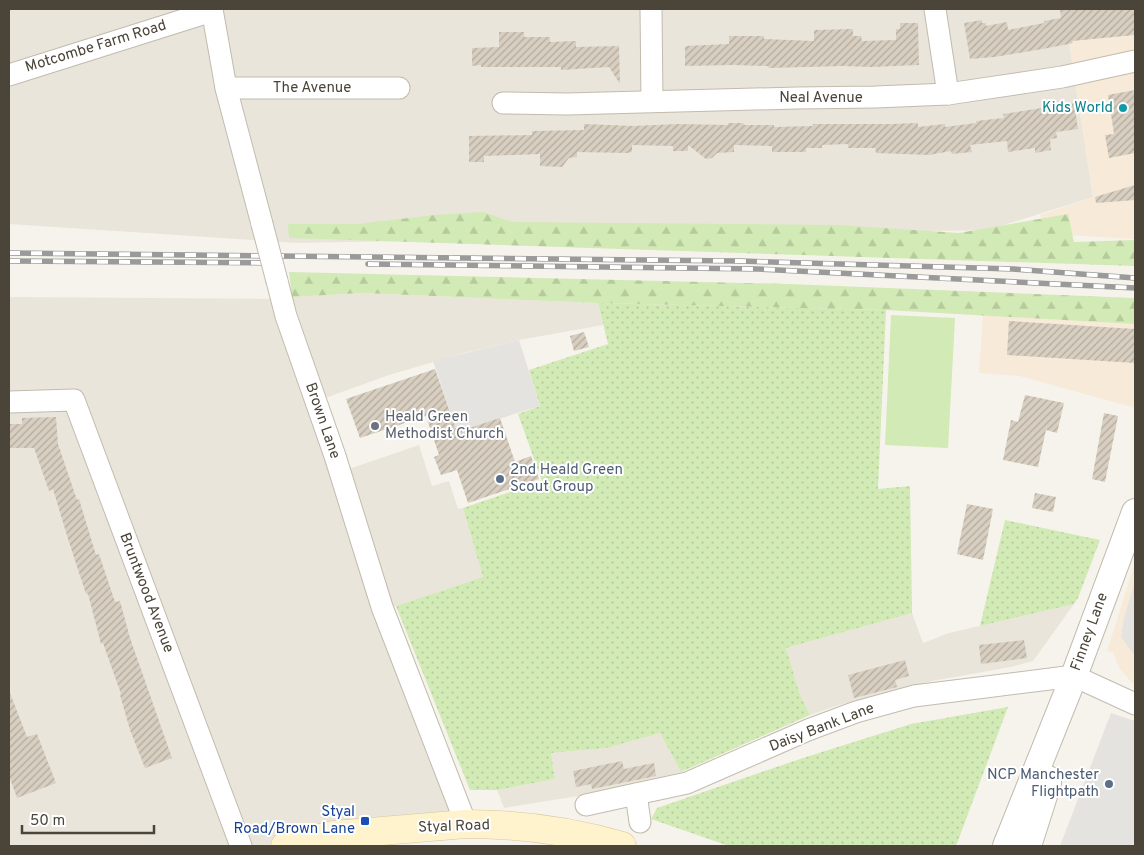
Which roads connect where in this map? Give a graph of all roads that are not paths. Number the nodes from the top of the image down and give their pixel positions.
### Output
1 (651, 9) edge
2 (935, 9) edge
3 (212, 10) edge
4 (1135, 61) edge
5 (9, 75) edge
6 (226, 88) junction
7 (399, 88) dead end
8 (948, 94) junction
9 (652, 101) junction
10 (503, 103) dead end
11 (9, 402) edge
12 (1135, 512) edge
13 (1074, 676) junction
14 (1135, 704) edge
15 (1044, 751) junction
16 (636, 794) junction
17 (586, 805) dead end
18 (640, 822) dead end
19 (466, 824) junction
20 (240, 846) edge
21 (285, 846) edge
22 (622, 846) edge
23 (1006, 846) edge
24 (1028, 846) edge

1 - 9 street
2 - 8 street
3 - 5 street, Motcombe Farm Road
3 - 6 street, Brown Lane
4 - 8 street, Neal Avenue
6 - 7 street, The Avenue
6 - 19 street, Brown Lane, bridge
8 - 9 street, Neal Avenue
9 - 10 street, Neal Avenue
11 - 20 street, Bruntwood Avenue
12 - 13 street, Finney Lane
13 - 14 street
13 - 15 street, Finney Lane
13 - 16 street, Daisy Bank Lane
15 - 23 street, Finney Lane
15 - 24 street, Finney Lane
16 - 17 street, Daisy Bank Lane
16 - 18 street
19 - 21 main road, Styal Road
19 - 22 main road, Styal Road

